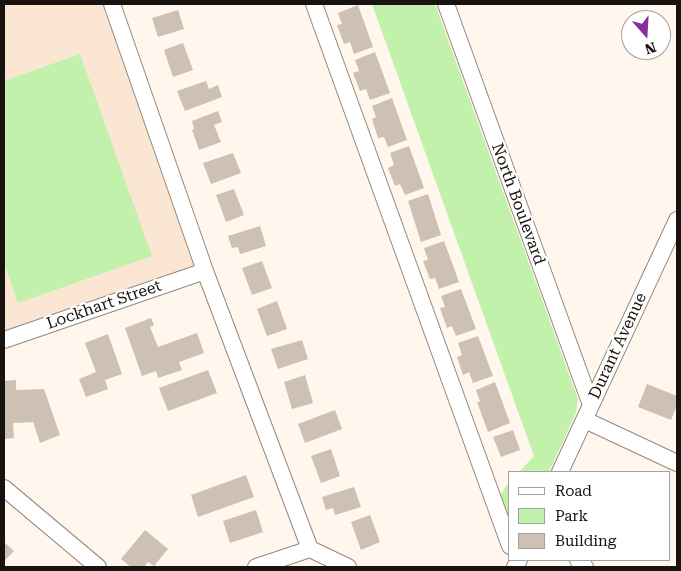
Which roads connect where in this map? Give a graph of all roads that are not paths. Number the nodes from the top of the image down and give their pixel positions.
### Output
1 (112, 4) edge
2 (314, 4) edge
3 (446, 4) edge
4 (677, 220) edge
5 (205, 271) junction
6 (4, 340) edge
7 (588, 412) junction
8 (677, 463) edge
9 (560, 471) edge
10 (4, 488) edge
11 (508, 540) edge
12 (310, 549) junction
13 (264, 566) edge
14 (98, 567) edge
15 (348, 567) edge

1 - 5 street
2 - 11 street
3 - 7 street, North Boulevard
4 - 7 street, Durant Avenue
5 - 6 street, Lockhart Street
5 - 12 street
7 - 8 street
7 - 9 street, Durant Avenue
10 - 14 street
12 - 13 street
12 - 15 street

